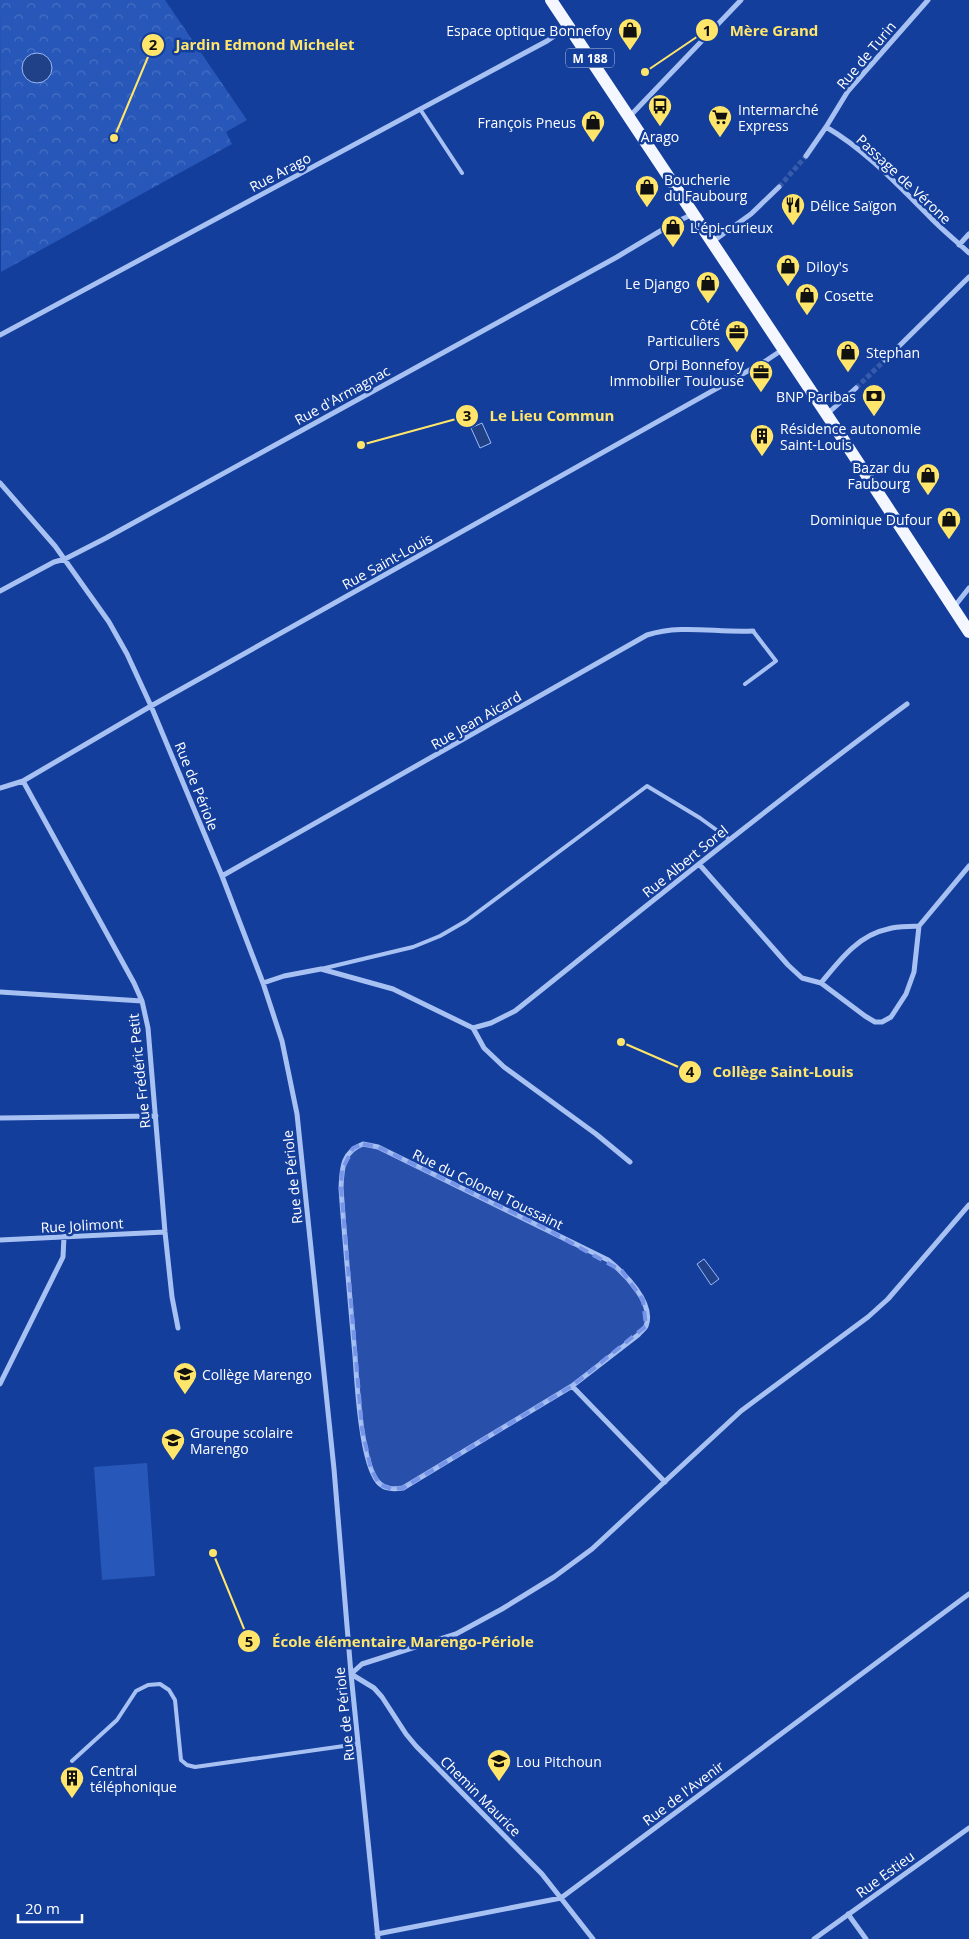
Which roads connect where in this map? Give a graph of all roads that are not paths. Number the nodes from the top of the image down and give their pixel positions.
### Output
1 (551, 0) edge
2 (741, 0) edge
3 (928, 0) edge
4 (569, 27) junction
5 (420, 109) junction
6 (629, 116) junction
7 (826, 127) junction
8 (806, 156) tunnel mouth
9 (462, 173) dead end
10 (779, 187) tunnel mouth
11 (694, 214) junction
12 (969, 234) edge
13 (712, 242) junction
14 (960, 245) junction
15 (969, 253) edge
16 (969, 277) edge
17 (0, 335) edge
18 (783, 349) junction
19 (885, 360) tunnel mouth
20 (856, 388) tunnel mouth
21 (826, 414) junction
22 (1, 483) edge
23 (0, 491) edge
24 (65, 559) junction
25 (969, 588) edge
26 (0, 591) edge
27 (954, 608) junction
28 (753, 631) joint
29 (969, 632) edge
30 (745, 684) dead end
31 (907, 704) dead end
32 (151, 706) junction
33 (22, 781) junction
34 (0, 788) edge
35 (729, 839) junction
36 (700, 864) junction
37 (969, 866) edge
38 (222, 876) junction
39 (919, 926) junction
40 (322, 969) junction
41 (263, 983) junction
42 (821, 983) junction
43 (0, 992) edge
44 (142, 1001) junction
45 (473, 1028) junction
46 (156, 1116) junction
47 (0, 1118) edge
48 (630, 1162) dead end
49 (969, 1205) edge
50 (165, 1232) junction
51 (64, 1236) junction
52 (0, 1240) edge
53 (178, 1328) dead end
54 (0, 1384) edge
55 (572, 1386) junction
56 (665, 1482) junction
57 (969, 1594) edge
58 (351, 1674) junction
59 (358, 1744) junction
60 (72, 1761) dead end
61 (969, 1828) edge
62 (561, 1898) junction
63 (848, 1914) junction
64 (378, 1937) edge
65 (593, 1939) edge
66 (814, 1939) edge
67 (866, 1939) edge

1 - 4 main road, M 188
2 - 6 street
3 - 7 street, Rue de Turin
4 - 5 street, Rue Arago
4 - 6 main road, M 188
5 - 9 lane
5 - 17 street, Rue Arago
6 - 11 main road, M 188
7 - 8 street
7 - 14 street, Passage de Vérone
10 - 13 street
11 - 13 main road, M 188
11 - 24 street, Rue d'Armagnac
12 - 14 street
13 - 18 main road, M 188
14 - 15 street, Passage de Vérone
16 - 19 street
18 - 21 main road, M 188
18 - 32 street, Rue Saint-Louis
20 - 21 street
21 - 27 main road, M 188
22 - 23 street
22 - 24 street, Rue de Périole
24 - 26 street, Rue d'Armagnac
24 - 32 street, Rue de Périole
25 - 27 street
27 - 29 main road, M 188
28 - 30 lane
28 - 38 street, Rue Jean Aicard
31 - 35 street, Rue Albert Sorel
32 - 33 street, Rue Saint-Louis
32 - 38 street, Rue de Périole
33 - 34 street, Rue Saint-Louis
33 - 44 street, Rue Frédéric Petit
35 - 36 street, Rue Albert Sorel
35 - 40 lane
36 - 42 street
36 - 45 street, Rue Albert Sorel
37 - 39 street
38 - 41 street, Rue de Périole
39 - 42 street
39 - 42 street
40 - 41 street
40 - 45 street
41 - 58 street, Rue de Périole
43 - 44 street
44 - 46 street, Rue Frédéric Petit
45 - 48 street
46 - 47 street
46 - 50 street, Rue Frédéric Petit
49 - 56 street
50 - 51 street, Rue Jolimont
50 - 53 street, Rue Frédéric Petit
51 - 52 street, Rue Jolimont
51 - 54 street
55 - 55 street, Rue du Colonel Toussaint
55 - 56 street
56 - 58 street
57 - 62 street, Rue de l'Avenir
58 - 59 street, Rue de Périole
58 - 62 street, Chemin Maurice
59 - 60 lane
59 - 64 street, Rue de Périole
61 - 63 street, Rue Estieu
62 - 64 street, Rue de l'Avenir
62 - 65 street, Chemin Maurice
63 - 66 street, Rue Estieu
63 - 67 street

